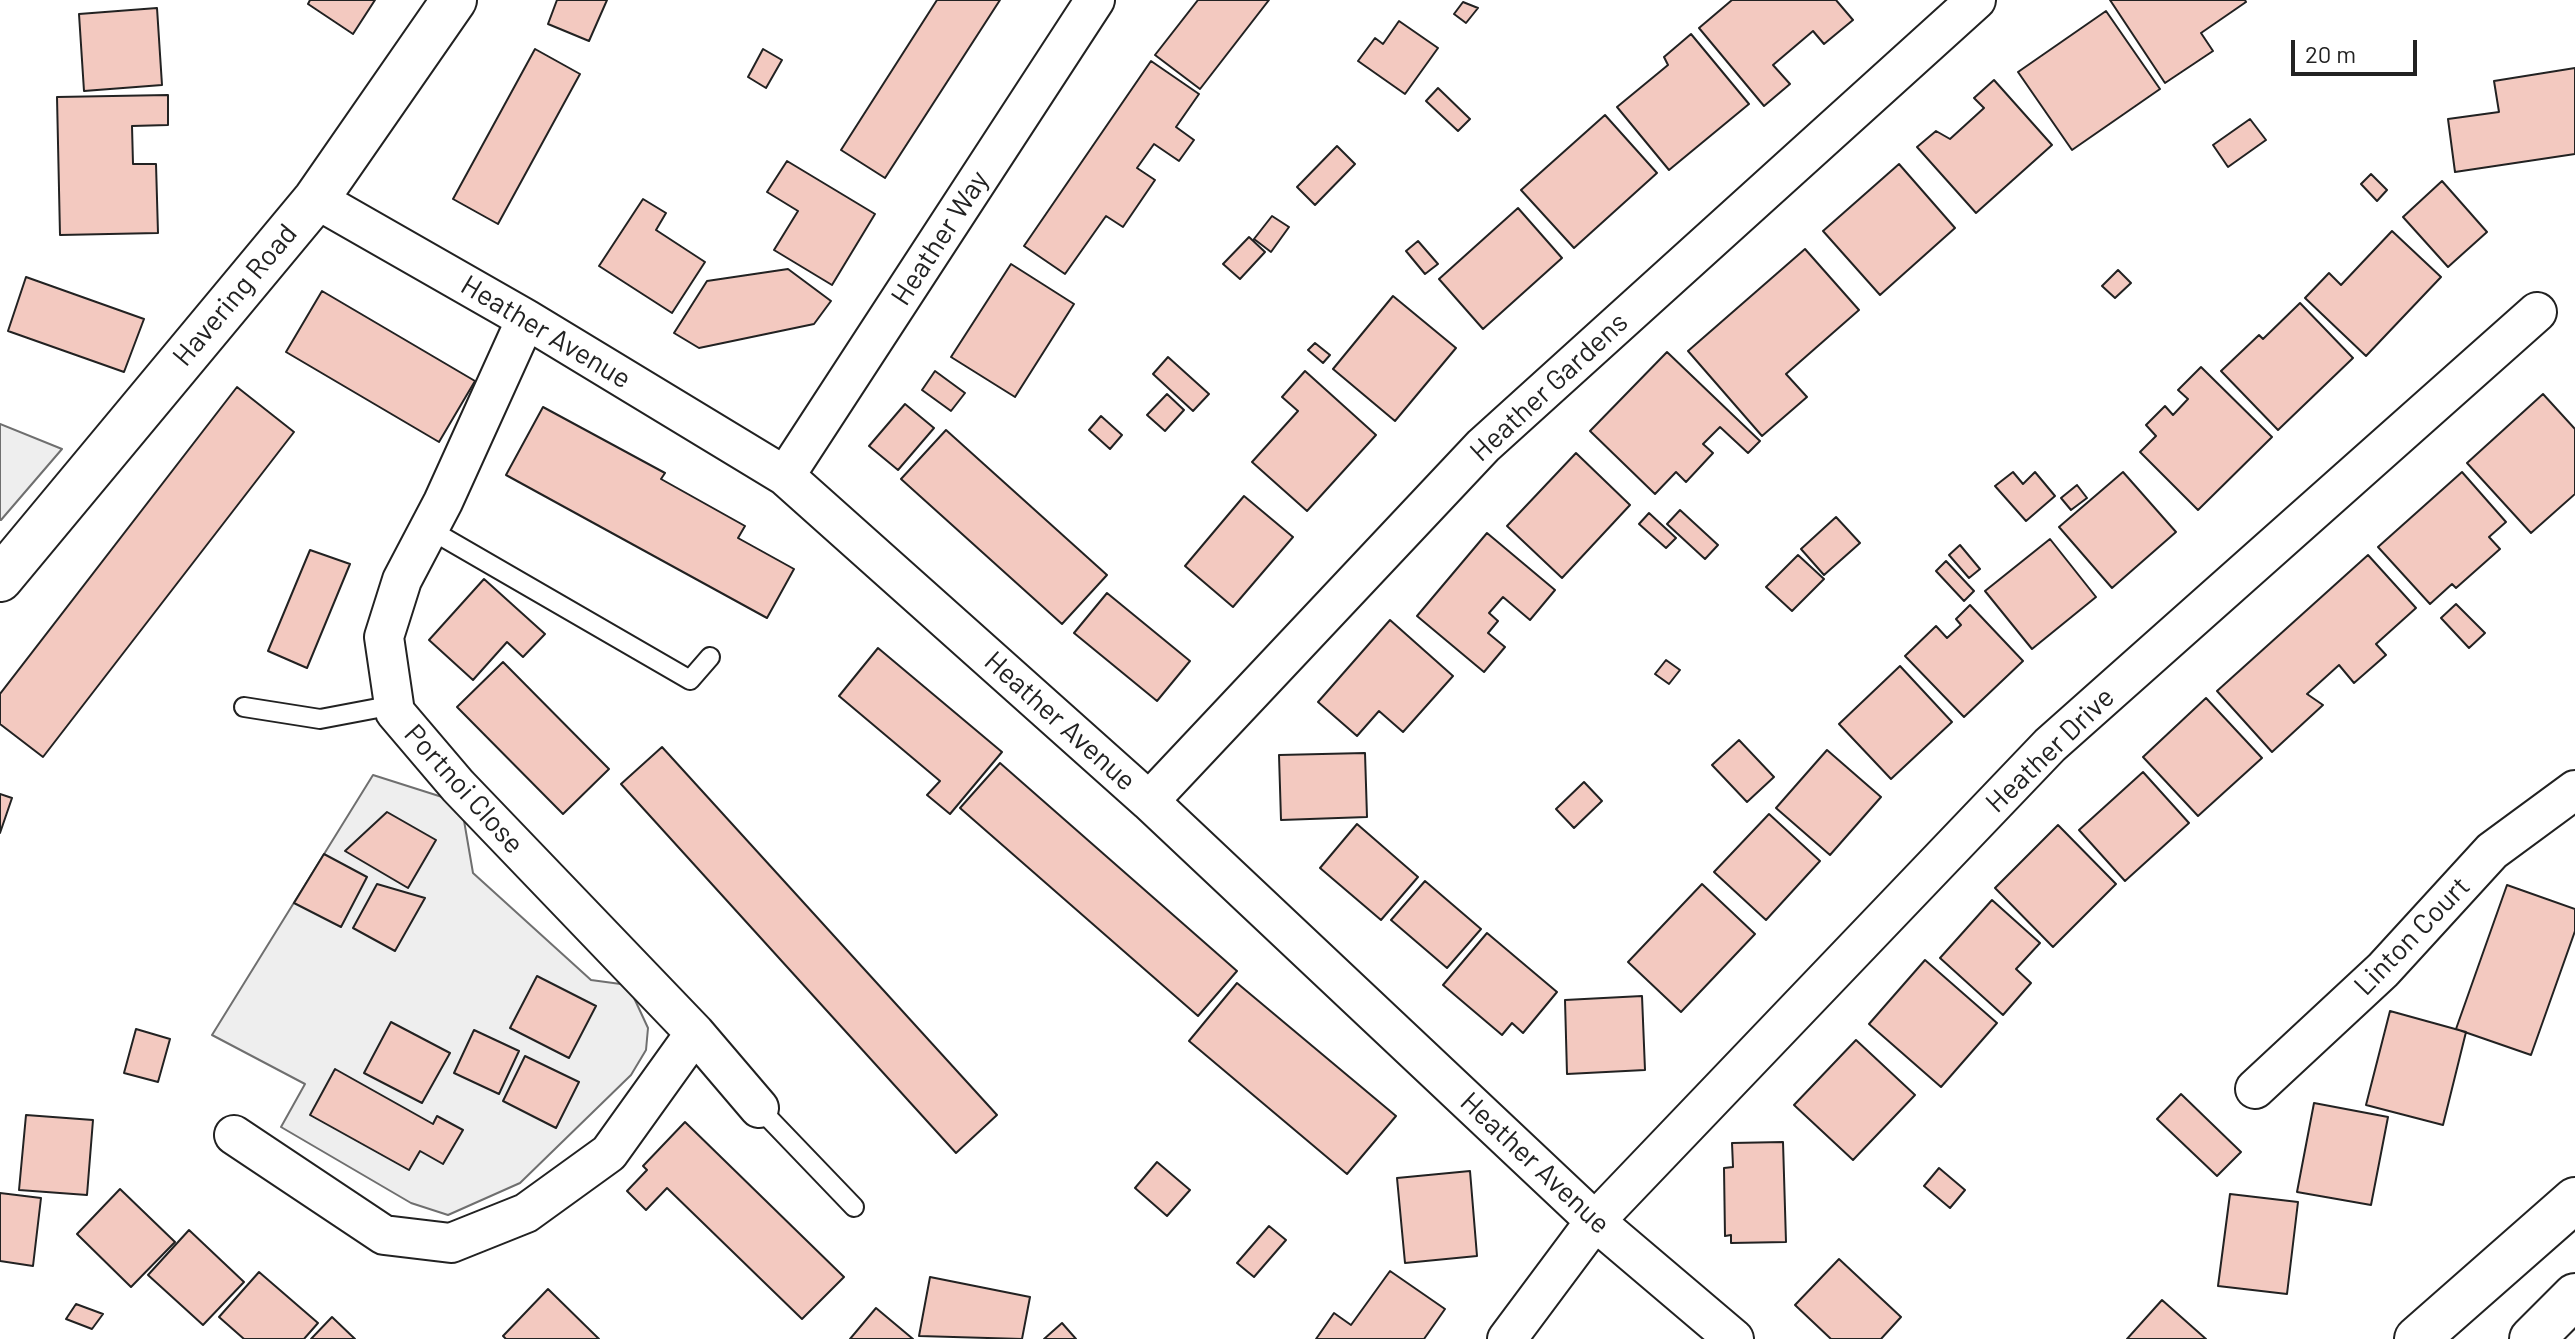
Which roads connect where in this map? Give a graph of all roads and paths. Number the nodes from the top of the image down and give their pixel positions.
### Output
1 (454, 0) edge
2 (1095, 0) edge
3 (1976, 0) edge
4 (316, 199) junction
5 (2537, 312) dead end
6 (526, 319) junction
7 (785, 476) junction
8 (429, 529) junction
9 (2, 573) edge
10 (710, 657) dead end
11 (394, 705) junction
12 (244, 707) dead end
13 (2575, 790) edge
14 (1149, 801) junction
15 (695, 1033) junction
16 (2255, 1089) dead end
17 (759, 1108) joint
18 (234, 1135) dead end
19 (2575, 1200) edge
20 (854, 1207) dead end
21 (1595, 1221) junction
22 (2575, 1296) edge
23 (1507, 1339) edge
24 (1734, 1339) edge
25 (2417, 1339) edge
26 (2532, 1339) edge

1 - 4 main road, Havering Road
2 - 7 street, Heather Way
3 - 14 street, Heather Gardens
4 - 6 street, Heather Avenue
4 - 9 main road, Havering Road
5 - 21 street, Heather Drive
6 - 7 street, Heather Avenue
6 - 8 street, Portnoi Close
7 - 14 street, Heather Avenue
8 - 10 lane
8 - 11 street, Portnoi Close
11 - 12 lane
11 - 15 street, Portnoi Close
13 - 16 street, Linton Court
14 - 21 street, Heather Avenue
15 - 17 street, Portnoi Close
15 - 18 street
17 - 20 lane
19 - 25 main road
21 - 23 street, Heather Drive
21 - 24 street, Heather Avenue
22 - 26 main road

